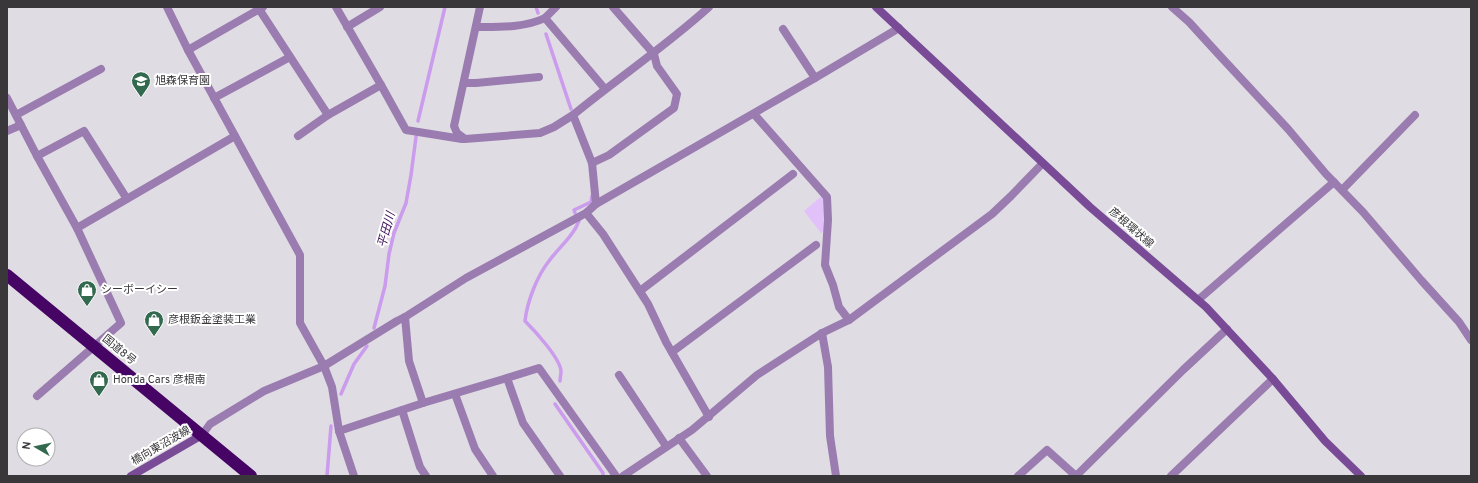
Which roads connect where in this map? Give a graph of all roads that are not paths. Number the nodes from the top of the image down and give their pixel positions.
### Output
1 (166, 7) edge
2 (336, 7) edge
3 (380, 7) edge
4 (480, 7) edge
5 (556, 7) edge
6 (613, 7) edge
7 (876, 7) edge
8 (1172, 7) edge
9 (261, 8) edge
10 (704, 8) edge
11 (545, 18) junction
12 (347, 27) junction
13 (476, 27) junction
14 (899, 28) junction
15 (783, 29) dead end
16 (188, 50) junction
17 (654, 54) junction
18 (290, 57) junction
19 (101, 69) dead end
20 (539, 77) dead end
21 (815, 78) junction
22 (464, 82) junction
23 (381, 85) junction
24 (606, 89) junction
25 (7, 98) edge
26 (214, 98) junction
27 (754, 114) junction
28 (16, 115) junction
29 (328, 115) junction
30 (573, 115) junction
31 (1415, 115) dead end
32 (21, 125) junction
33 (7, 131) edge
34 (235, 136) junction
35 (298, 136) dead end
36 (465, 139) junction
37 (38, 156) junction
38 (592, 163) junction
39 (1042, 164) junction
40 (793, 174) dead end
41 (1334, 182) junction
42 (1342, 190) junction
43 (127, 199) junction
44 (596, 204) junction
45 (586, 213) junction
46 (77, 228) junction
47 (816, 245) dead end
48 (7, 275) edge
49 (640, 291) junction
50 (1198, 300) junction
51 (405, 317) junction
52 (850, 320) junction
53 (1228, 329) junction
54 (822, 333) junction
55 (1471, 340) edge
56 (95, 347) junction
57 (672, 352) junction
58 (324, 366) junction
59 (618, 375) dead end
60 (507, 378) junction
61 (1273, 379) junction
62 (455, 394) junction
63 (37, 396) dead end
64 (423, 403) junction
65 (402, 410) junction
66 (709, 417) junction
67 (339, 431) junction
68 (202, 435) junction
69 (679, 438) junction
70 (666, 446) junction
71 (131, 476) edge
72 (251, 476) edge
73 (354, 476) edge
74 (426, 476) edge
75 (493, 476) edge
76 (560, 476) edge
77 (616, 476) edge
78 (623, 476) edge
79 (707, 476) edge
80 (836, 476) edge
81 (1018, 476) edge
82 (1076, 476) edge
83 (1171, 476) edge
84 (1361, 476) edge

1 - 16 street
2 - 12 street
3 - 12 street
4 - 13 street
5 - 11 street
6 - 17 street
7 - 14 main road, 彦根環状線
8 - 41 street
9 - 16 street
9 - 18 street
10 - 17 street
11 - 13 street
11 - 24 street
12 - 23 street
13 - 22 street
14 - 21 street
14 - 39 main road, 彦根環状線
15 - 21 street
16 - 26 street
17 - 24 street
17 - 38 street
18 - 26 street
18 - 29 street
19 - 28 street
20 - 22 street
21 - 27 street
22 - 36 street
23 - 29 street
23 - 36 street
24 - 30 street
25 - 28 street
26 - 34 street
27 - 44 street
27 - 52 street
28 - 32 street
29 - 35 street
30 - 36 street
30 - 38 street
31 - 42 street
32 - 33 street
32 - 37 street
34 - 43 street
34 - 58 street
37 - 43 street
37 - 46 street
38 - 44 street
39 - 50 main road, 彦根環状線
39 - 52 street
40 - 49 street
41 - 42 street
41 - 50 street
42 - 55 street
43 - 46 street
44 - 45 street
45 - 49 street
45 - 51 street
46 - 56 street
47 - 57 street
48 - 56 highway, 国道8号
49 - 57 street
50 - 53 main road, 彦根環状線
51 - 58 street
51 - 64 street
52 - 54 street
53 - 61 main road, 彦根環状線
53 - 82 street
54 - 66 street
54 - 80 street
56 - 63 street
56 - 68 highway, 国道8号
57 - 66 street
58 - 67 street
58 - 68 street
59 - 70 street
60 - 62 street
60 - 76 street
60 - 77 street
61 - 83 street
61 - 84 main road, 彦根環状線
62 - 64 street
62 - 75 street
64 - 65 street
65 - 67 street
65 - 74 street
66 - 69 street
67 - 73 street
68 - 71 main road, 橋向東沼波線
68 - 72 highway, 国道8号
69 - 70 street
69 - 79 street
70 - 78 street
81 - 82 street

